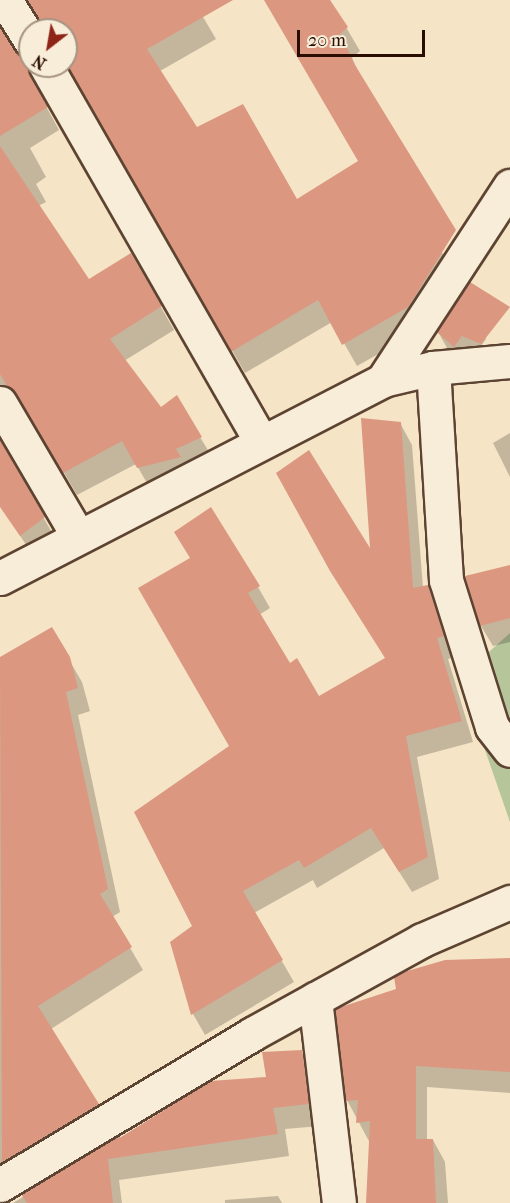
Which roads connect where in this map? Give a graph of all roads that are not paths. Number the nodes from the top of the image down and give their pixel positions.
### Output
1 (5, 0) edge
2 (18, 21) edge
3 (53, 78) edge
4 (510, 186) edge
5 (510, 361) edge
6 (433, 368) junction
7 (383, 380) junction
8 (0, 403) edge
9 (260, 440) junction
10 (78, 536) junction
11 (0, 578) edge
12 (510, 750) edge
13 (510, 902) edge
14 (315, 999) junction
15 (0, 1185) edge
16 (0, 1198) edge
17 (3, 1203) edge
18 (339, 1203) edge

1 - 2 street
3 - 9 street
4 - 7 street
5 - 6 street
6 - 7 street
6 - 12 street
7 - 9 street
8 - 10 street
9 - 10 street
10 - 11 street
13 - 14 street
14 - 15 street
14 - 18 street
16 - 17 street

